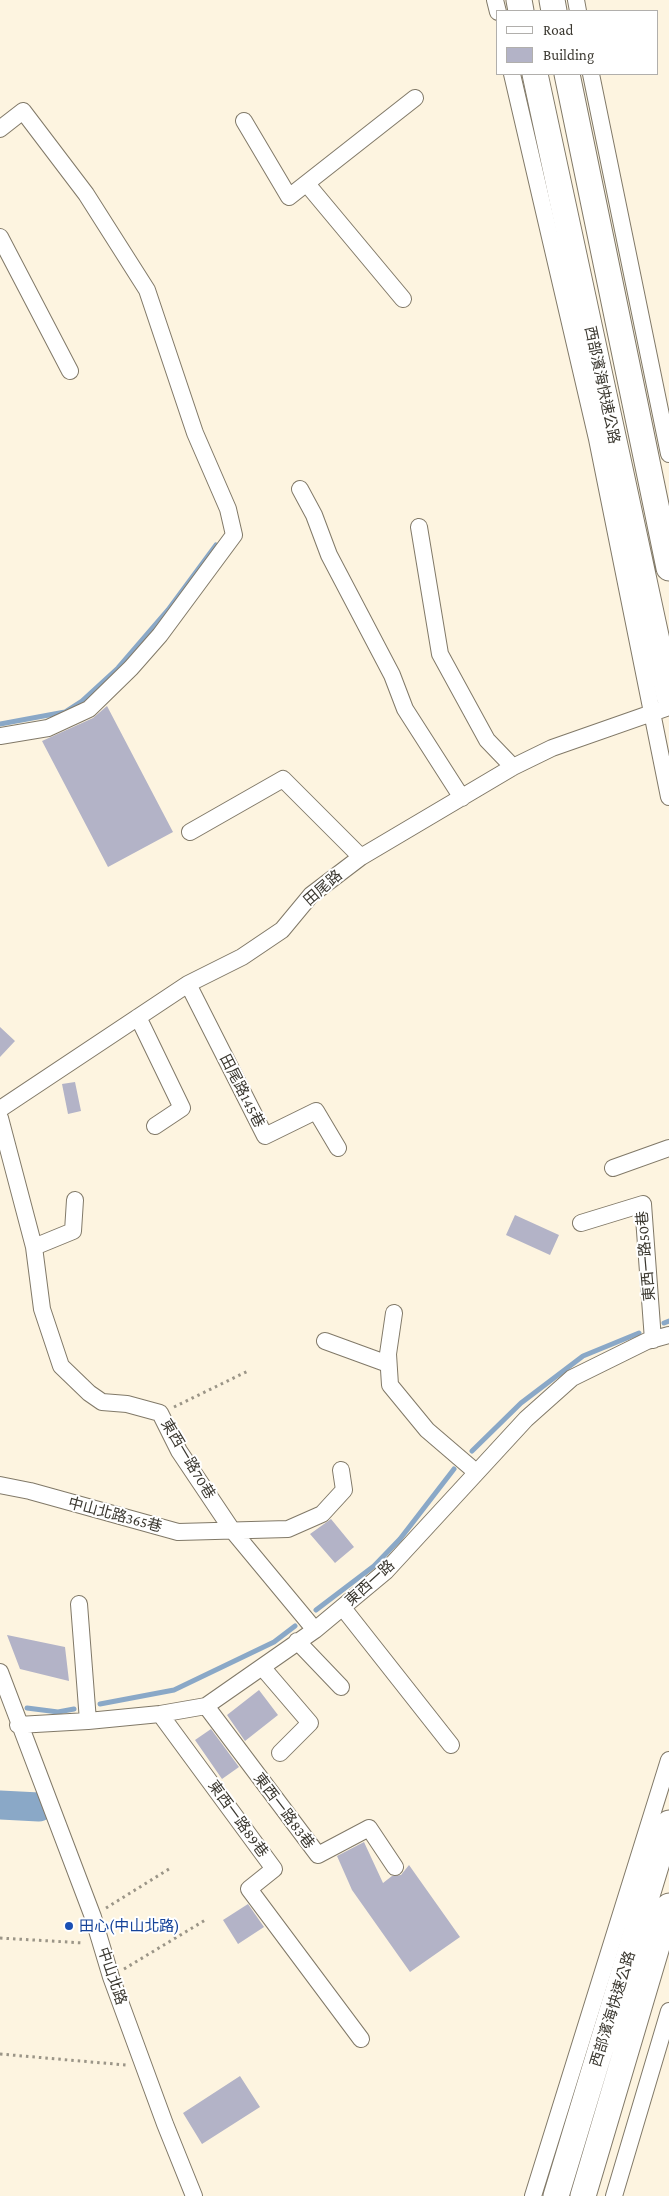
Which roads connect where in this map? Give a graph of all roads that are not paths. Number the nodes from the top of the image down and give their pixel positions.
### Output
1 (512, 75) edge
2 (535, 75) edge
3 (567, 75) edge
4 (591, 75) edge
5 (415, 98) dead end
6 (244, 121) dead end
7 (0, 129) edge
8 (307, 184) junction
9 (0, 237) edge
10 (403, 300) dead end
11 (70, 371) dead end
12 (669, 454) edge
13 (300, 489) dead end
14 (419, 527) dead end
15 (669, 568) edge
16 (669, 697) edge
17 (652, 714) junction
18 (0, 736) edge
19 (513, 767) junction
20 (669, 797) edge
21 (462, 798) junction
22 (190, 832) dead end
23 (360, 857) junction
24 (188, 984) junction
25 (138, 1017) junction
26 (0, 1109) edge
27 (0, 1118) edge
28 (155, 1126) dead end
29 (338, 1148) dead end
30 (669, 1148) edge
31 (613, 1168) dead end
32 (75, 1200) dead end
33 (580, 1223) dead end
34 (34, 1247) junction
35 (394, 1313) dead end
36 (669, 1335) edge
37 (653, 1340) junction
38 (325, 1341) dead end
39 (388, 1364) junction
40 (341, 1470) dead end
41 (476, 1472) junction
42 (0, 1486) edge
43 (232, 1530) junction
44 (79, 1604) dead end
45 (342, 1608) junction
46 (315, 1630) junction
47 (297, 1642) junction
48 (262, 1667) junction
49 (0, 1672) edge
50 (341, 1687) dead end
51 (206, 1706) junction
52 (160, 1714) junction
53 (88, 1721) junction
54 (18, 1725) junction
55 (451, 1745) dead end
56 (280, 1753) dead end
57 (669, 1760) edge
58 (669, 1823) edge
59 (395, 1867) dead end
60 (669, 1906) edge
61 (669, 2011) edge
62 (362, 2039) dead end
63 (194, 2196) edge
64 (533, 2196) edge
65 (556, 2196) edge
66 (583, 2196) edge
67 (614, 2196) edge

1 - 17 street
2 - 16 highway, 西部濱海快速公路
3 - 15 highway, 西部濱海快速公路
4 - 12 street
5 - 8 street
6 - 8 street
7 - 18 street
8 - 10 street
9 - 11 street
13 - 21 street
14 - 19 street
16 - 17 street, 田尾路
17 - 19 street, 田尾路
17 - 20 street
19 - 21 street, 田尾路
21 - 23 street, 田尾路
22 - 23 street
23 - 24 street, 田尾路
24 - 25 street, 田尾路
24 - 29 street, 田尾路145巷
25 - 26 street, 田尾路
25 - 28 street
27 - 34 street, 東西一路70巷
30 - 31 street
32 - 34 street
33 - 37 street, 東西一路50巷
34 - 43 street, 東西一路70巷
35 - 39 street
36 - 37 street, 東西一路
37 - 41 street, 東西一路
38 - 39 street
39 - 41 street
40 - 43 street, 中山北路365巷
41 - 45 street, 東西一路
42 - 43 street, 中山北路365巷
43 - 46 street, 東西一路70巷
44 - 53 street
45 - 46 street, 東西一路
45 - 55 street
46 - 47 street, 東西一路
47 - 48 street, 東西一路
47 - 50 street
48 - 51 street, 東西一路
48 - 56 street
49 - 54 street, 中山北路
51 - 52 street, 東西一路
51 - 59 street, 東西一路83巷
52 - 53 street, 東西一路
52 - 62 street, 東西一路89巷
53 - 54 street, 東西一路
54 - 63 street, 中山北路
57 - 64 street
58 - 65 highway, 西部濱海快速公路
60 - 66 highway, 西部濱海快速公路
61 - 67 street

